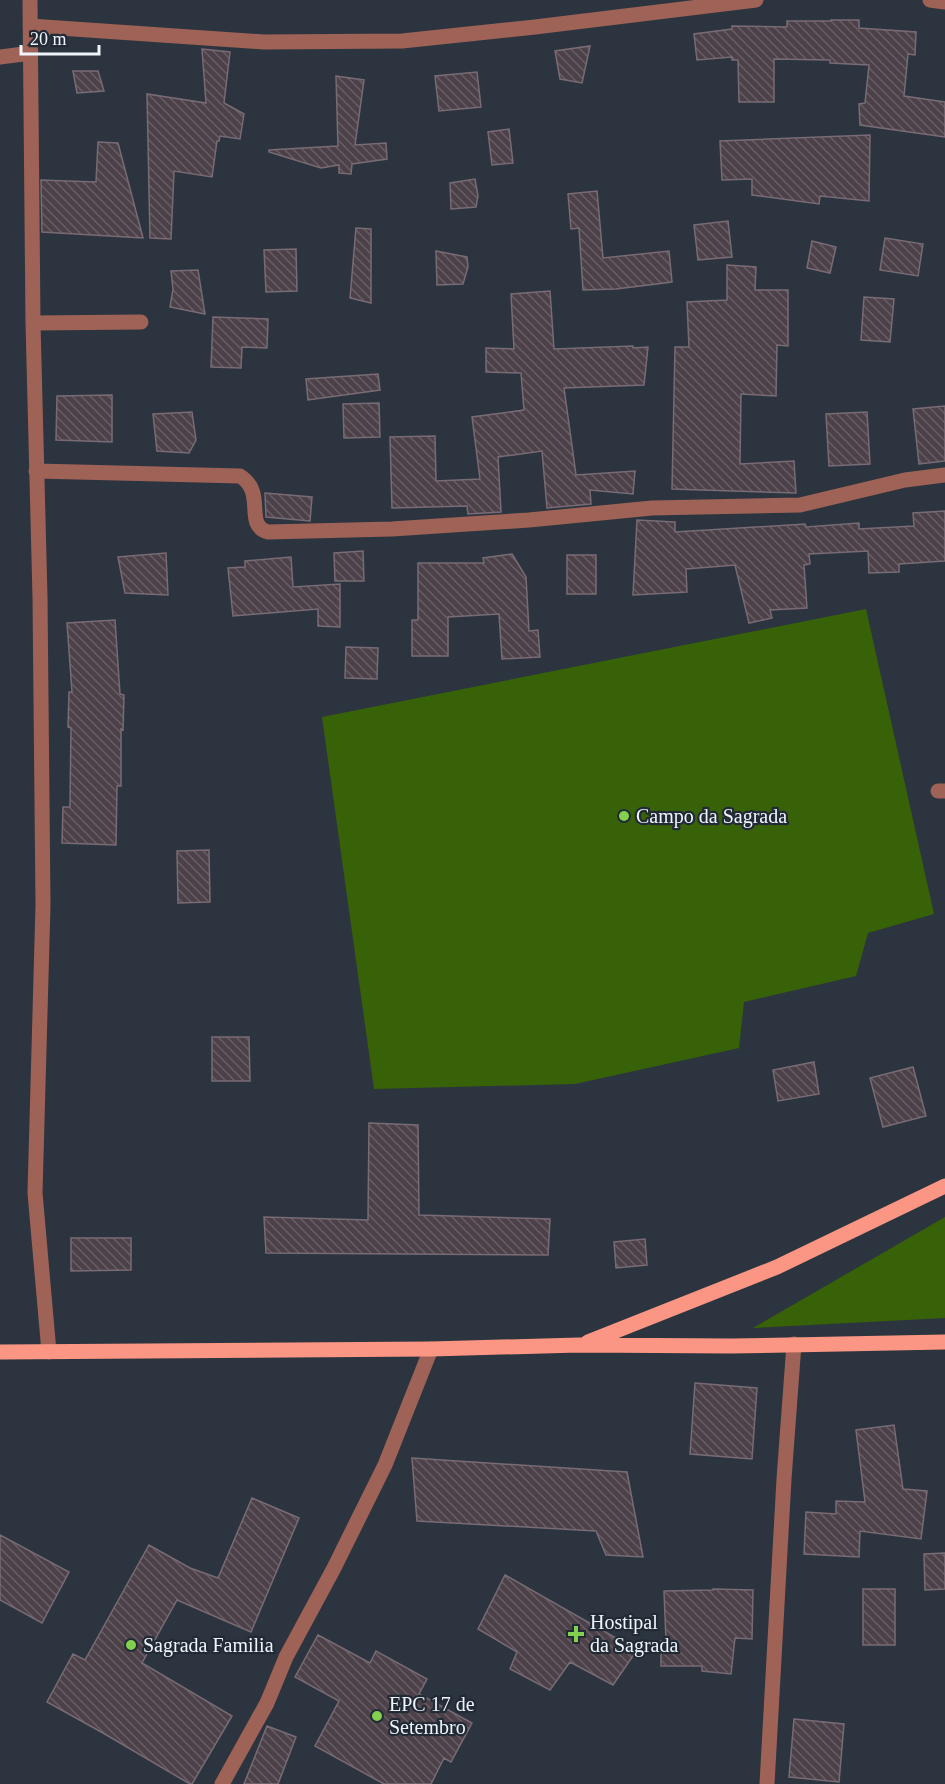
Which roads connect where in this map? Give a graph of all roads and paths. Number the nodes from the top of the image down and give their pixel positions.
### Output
1 (30, 0) edge
2 (756, 0) edge
3 (930, 0) edge
4 (945, 2) edge
5 (30, 26) junction
6 (31, 53) junction
7 (0, 57) edge
8 (141, 322) dead end
9 (33, 323) junction
10 (36, 471) junction
11 (945, 474) edge
12 (945, 1186) edge
13 (945, 1342) edge
14 (794, 1344) junction
15 (579, 1345) junction
16 (431, 1349) junction
17 (0, 1352) edge
18 (49, 1352) junction
19 (222, 1784) edge
20 (767, 1784) edge

1 - 5 street
2 - 5 street
3 - 4 street
5 - 6 street
6 - 7 street
6 - 9 street
8 - 9 street
9 - 10 street
10 - 11 street
10 - 18 street
12 - 15 main road
13 - 14 main road
14 - 15 main road
14 - 20 street
15 - 16 main road
16 - 18 main road
16 - 19 street
17 - 18 main road

